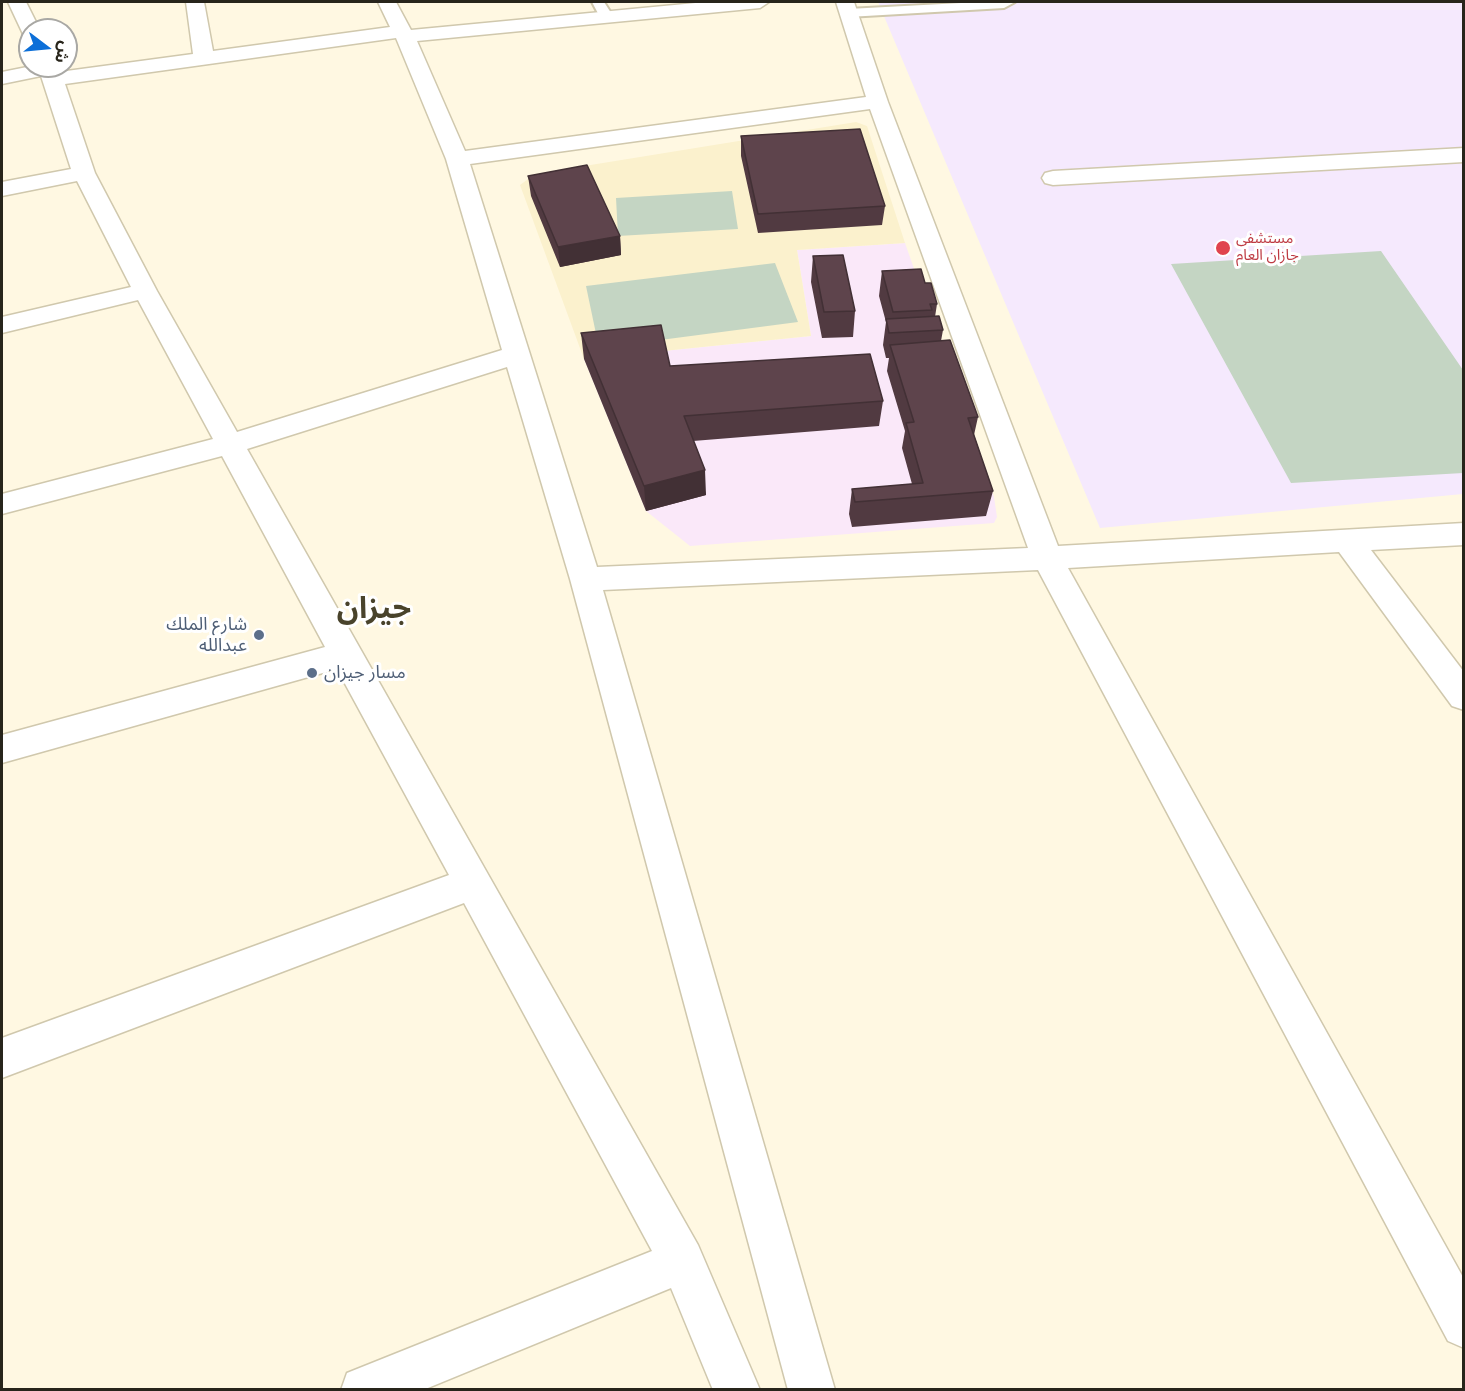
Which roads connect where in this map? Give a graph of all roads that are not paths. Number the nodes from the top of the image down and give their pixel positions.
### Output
1 (17, 2) edge
2 (195, 2) edge
3 (387, 2) edge
4 (760, 2) edge
5 (1009, 2) edge
6 (950, 4) edge
7 (846, 7) edge
8 (602, 9) edge
9 (24, 18) edge
10 (404, 33) junction
11 (204, 58) junction
12 (78, 69) edge
13 (18, 76) edge
14 (2, 78) edge
15 (51, 78) edge
16 (878, 102) junction
17 (1464, 155) edge
18 (457, 159) junction
19 (84, 173) junction
20 (1053, 178) dead end
21 (2, 189) edge
22 (145, 291) junction
23 (2, 325) edge
24 (516, 355) junction
25 (230, 444) junction
26 (2, 504) edge
27 (1464, 534) edge
28 (1349, 543) junction
29 (1047, 558) junction
30 (585, 579) junction
31 (346, 654) junction
32 (1464, 696) edge
33 (2, 749) edge
34 (472, 883) junction
35 (2, 1058) edge
36 (682, 1261) junction
37 (1464, 1325) edge
38 (364, 1389) edge
39 (737, 1389) edge
40 (812, 1389) edge

1 - 9 street
2 - 11 street
3 - 10 street
4 - 8 street
5 - 6 lane
6 - 7 lane
7 - 16 street
8 - 10 street
10 - 11 street
10 - 18 street
11 - 12 street
13 - 14 street
15 - 19 street
16 - 18 street
16 - 29 street
17 - 20 street
18 - 24 street
19 - 21 street
19 - 22 street
22 - 23 street
22 - 25 street
24 - 25 street
24 - 30 street
25 - 26 street
25 - 31 street
27 - 28 street
28 - 29 street
28 - 32 street
29 - 30 street
29 - 37 street
30 - 40 street
31 - 33 street
31 - 34 street
34 - 35 street
34 - 36 street
36 - 38 street
36 - 39 street

